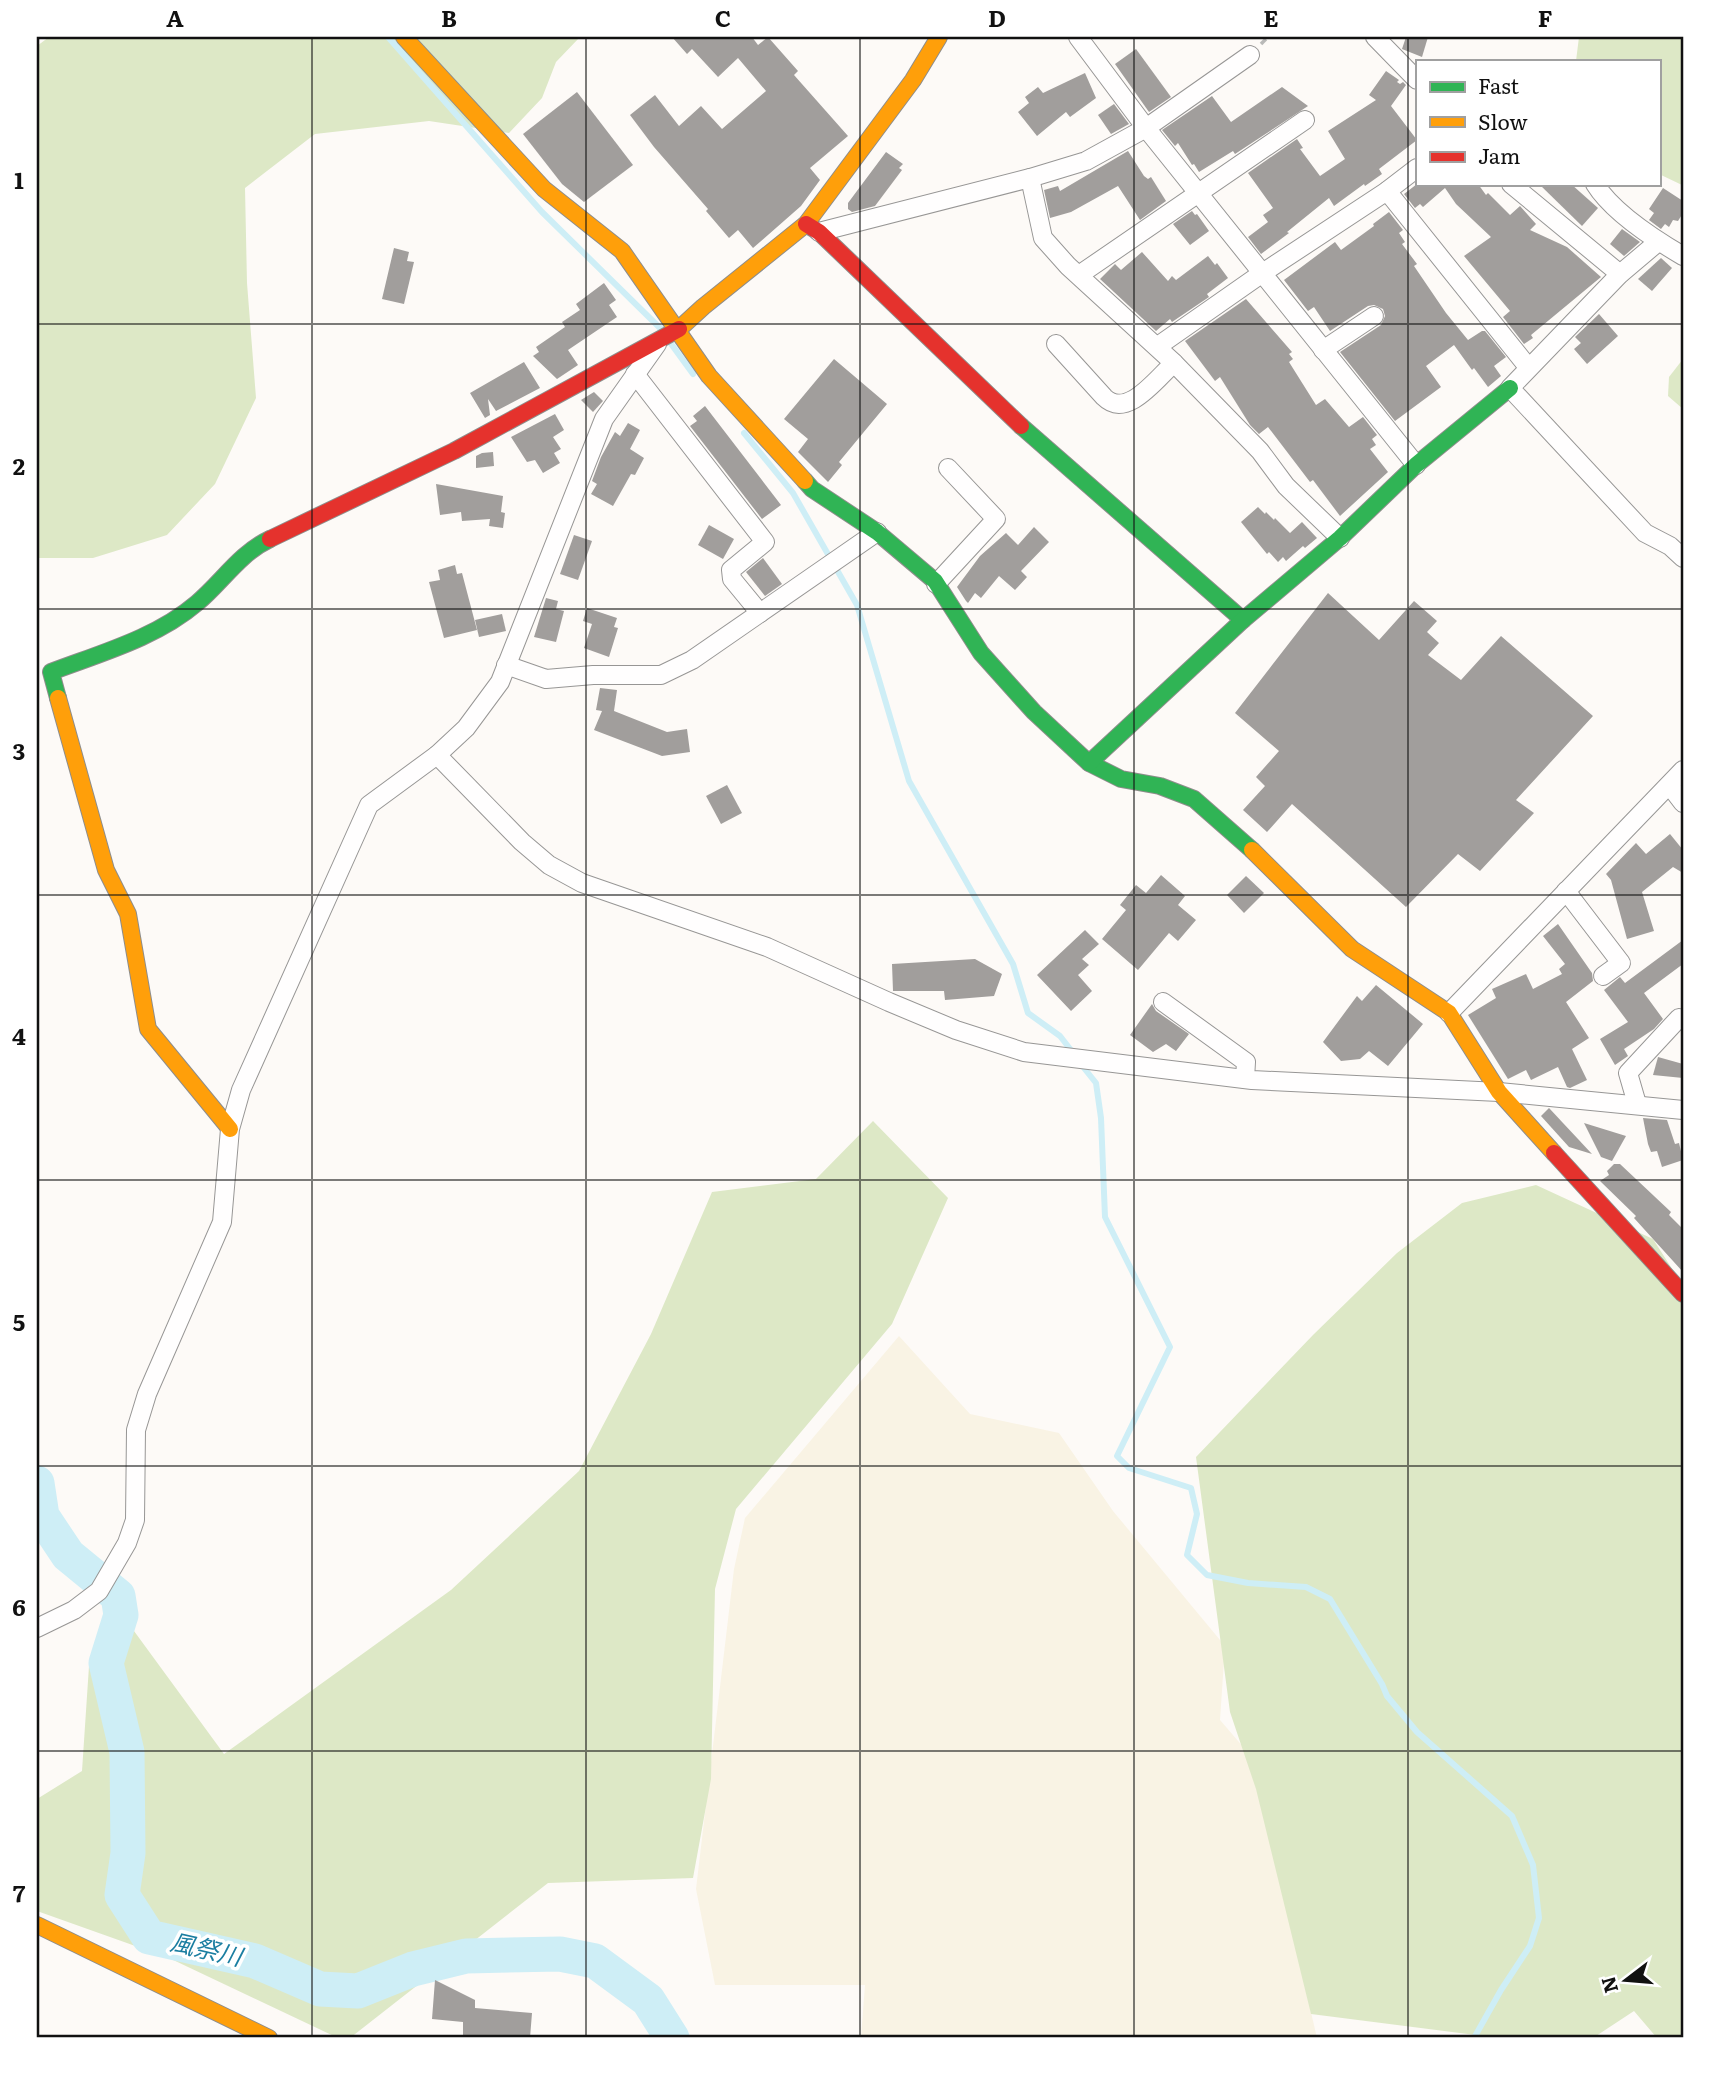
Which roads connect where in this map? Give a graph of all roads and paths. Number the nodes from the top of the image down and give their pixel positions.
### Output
1 (404, 37) edge
2 (939, 37) edge
3 (1077, 37) edge
4 (1375, 37) edge
5 (1250, 55) dead end
6 (1416, 79) edge
7 (1305, 120) dead end
8 (1146, 128) junction
9 (1416, 169) edge
10 (1030, 178) junction
11 (1513, 186) edge
12 (1596, 186) edge
13 (1387, 191) junction
14 (1198, 194) junction
15 (812, 228) junction
16 (1658, 242) junction
17 (1683, 256) edge
18 (1261, 274) junction
19 (1620, 274) junction
20 (1079, 275) junction
21 (1374, 316) dead end
22 (677, 331) junction
23 (659, 340) junction
24 (1056, 344) dead end
25 (1158, 346) junction
26 (1323, 349) junction
27 (1174, 363) junction
28 (1528, 367) junction
29 (635, 374) junction
30 (1510, 388) junction
31 (1416, 465) junction
32 (948, 468) dead end
33 (877, 532) junction
34 (1340, 538) junction
35 (1683, 558) edge
36 (936, 584) junction
37 (760, 613) junction
38 (1242, 620) junction
39 (506, 665) junction
40 (437, 755) junction
41 (1089, 763) junction
42 (1683, 770) edge
43 (1670, 786) junction
44 (1683, 803) edge
45 (1566, 891) junction
46 (1603, 976) dead end
47 (1164, 1002) dead end
48 (1448, 1013) junction
49 (1679, 1018) dead end
50 (1245, 1079) junction
51 (1500, 1092) junction
52 (1637, 1104) junction
53 (1683, 1110) edge
54 (230, 1129) junction
55 (1683, 1294) edge
56 (37, 1628) edge
57 (37, 1925) edge
58 (269, 2038) edge

1 - 22 street
2 - 15 street
3 - 8 street
4 - 6 street
5 - 8 street
7 - 14 street
8 - 10 street
8 - 14 street
9 - 13 street
10 - 15 street
10 - 20 street
11 - 19 street
12 - 16 street
13 - 18 street
13 - 28 street
14 - 18 street
14 - 20 street
15 - 22 street
15 - 38 street
16 - 17 street
16 - 19 street
18 - 25 street
18 - 26 street
19 - 28 street
20 - 25 street
21 - 26 street
22 - 23 street
22 - 33 street
23 - 29 street
23 - 54 street
24 - 27 street
25 - 27 street
26 - 31 street
27 - 34 street
28 - 30 street
29 - 37 street
29 - 39 street
30 - 31 street
30 - 35 street
31 - 34 street
32 - 36 street
33 - 36 street
33 - 37 street
34 - 38 street
36 - 41 street
37 - 39 street
38 - 41 street
39 - 40 street
40 - 50 street
40 - 54 street
41 - 48 street
42 - 43 street
43 - 44 street
43 - 45 street
45 - 46 street
45 - 48 street
47 - 50 street
48 - 51 street
49 - 52 street
50 - 51 street
51 - 52 street
51 - 55 street
52 - 53 street
54 - 56 street
57 - 58 street

